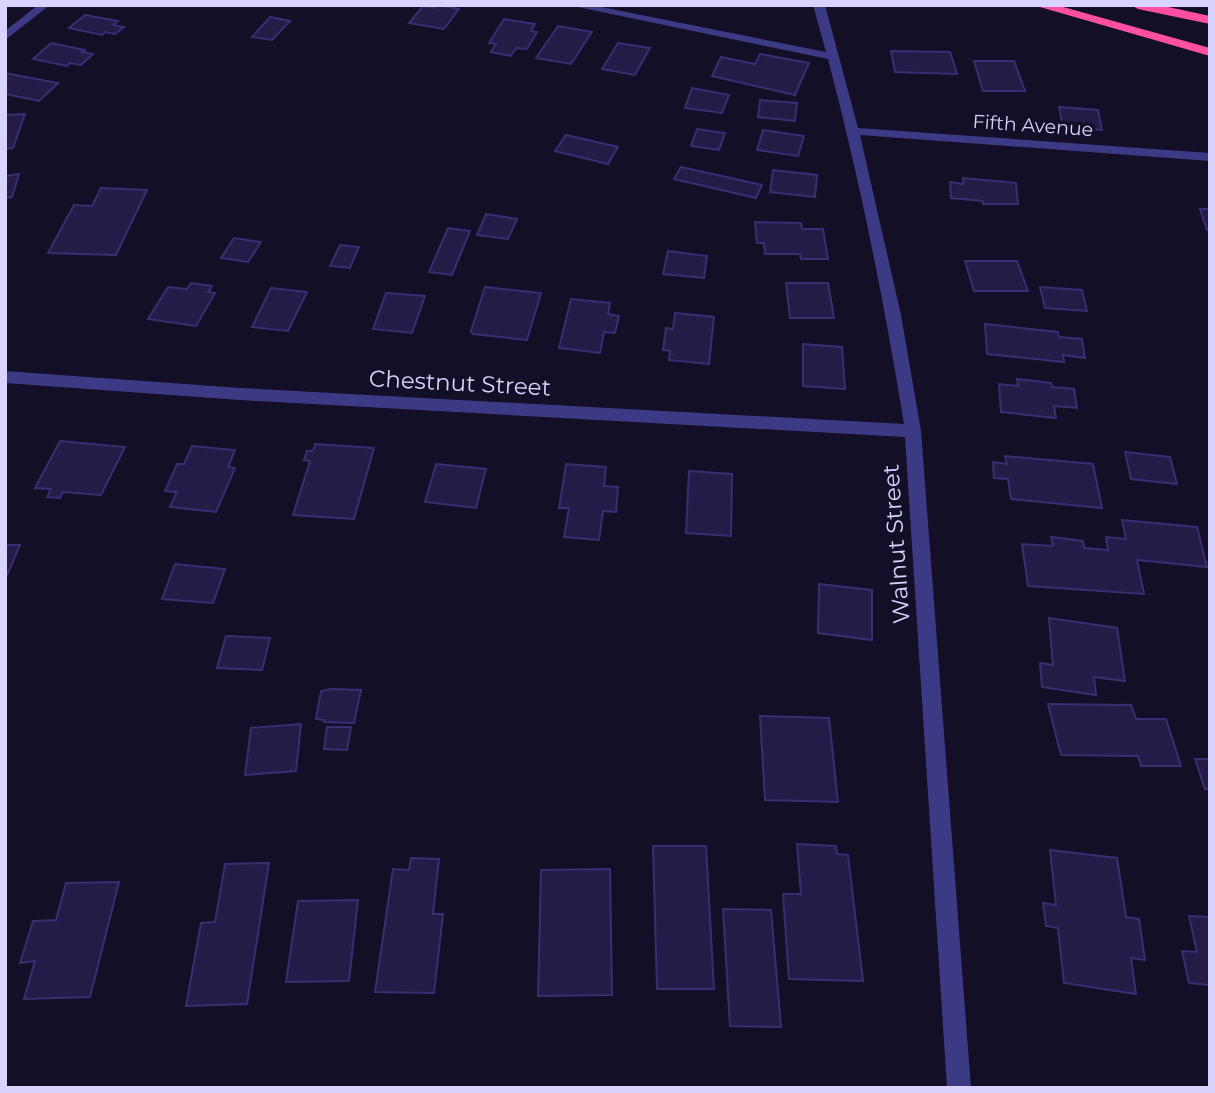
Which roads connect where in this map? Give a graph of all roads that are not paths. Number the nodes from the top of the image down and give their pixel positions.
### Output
1 (45, 5) edge
2 (573, 5) edge
3 (819, 5) edge
4 (1041, 5) edge
5 (1138, 5) edge
6 (1210, 20) edge
7 (5, 37) edge
8 (1210, 41) edge
9 (1210, 52) edge
10 (833, 57) junction
11 (853, 131) junction
12 (1210, 156) edge
13 (5, 377) edge
14 (913, 431) junction
15 (959, 1088) edge

1 - 7 street
2 - 10 street
3 - 10 street, Walnut Street
4 - 8 highway
4 - 9 highway
5 - 6 highway
10 - 11 street, Walnut Street
11 - 12 street, Fifth Avenue
11 - 14 street, Walnut Street
13 - 14 street, Chestnut Street
14 - 15 street, Walnut Street

